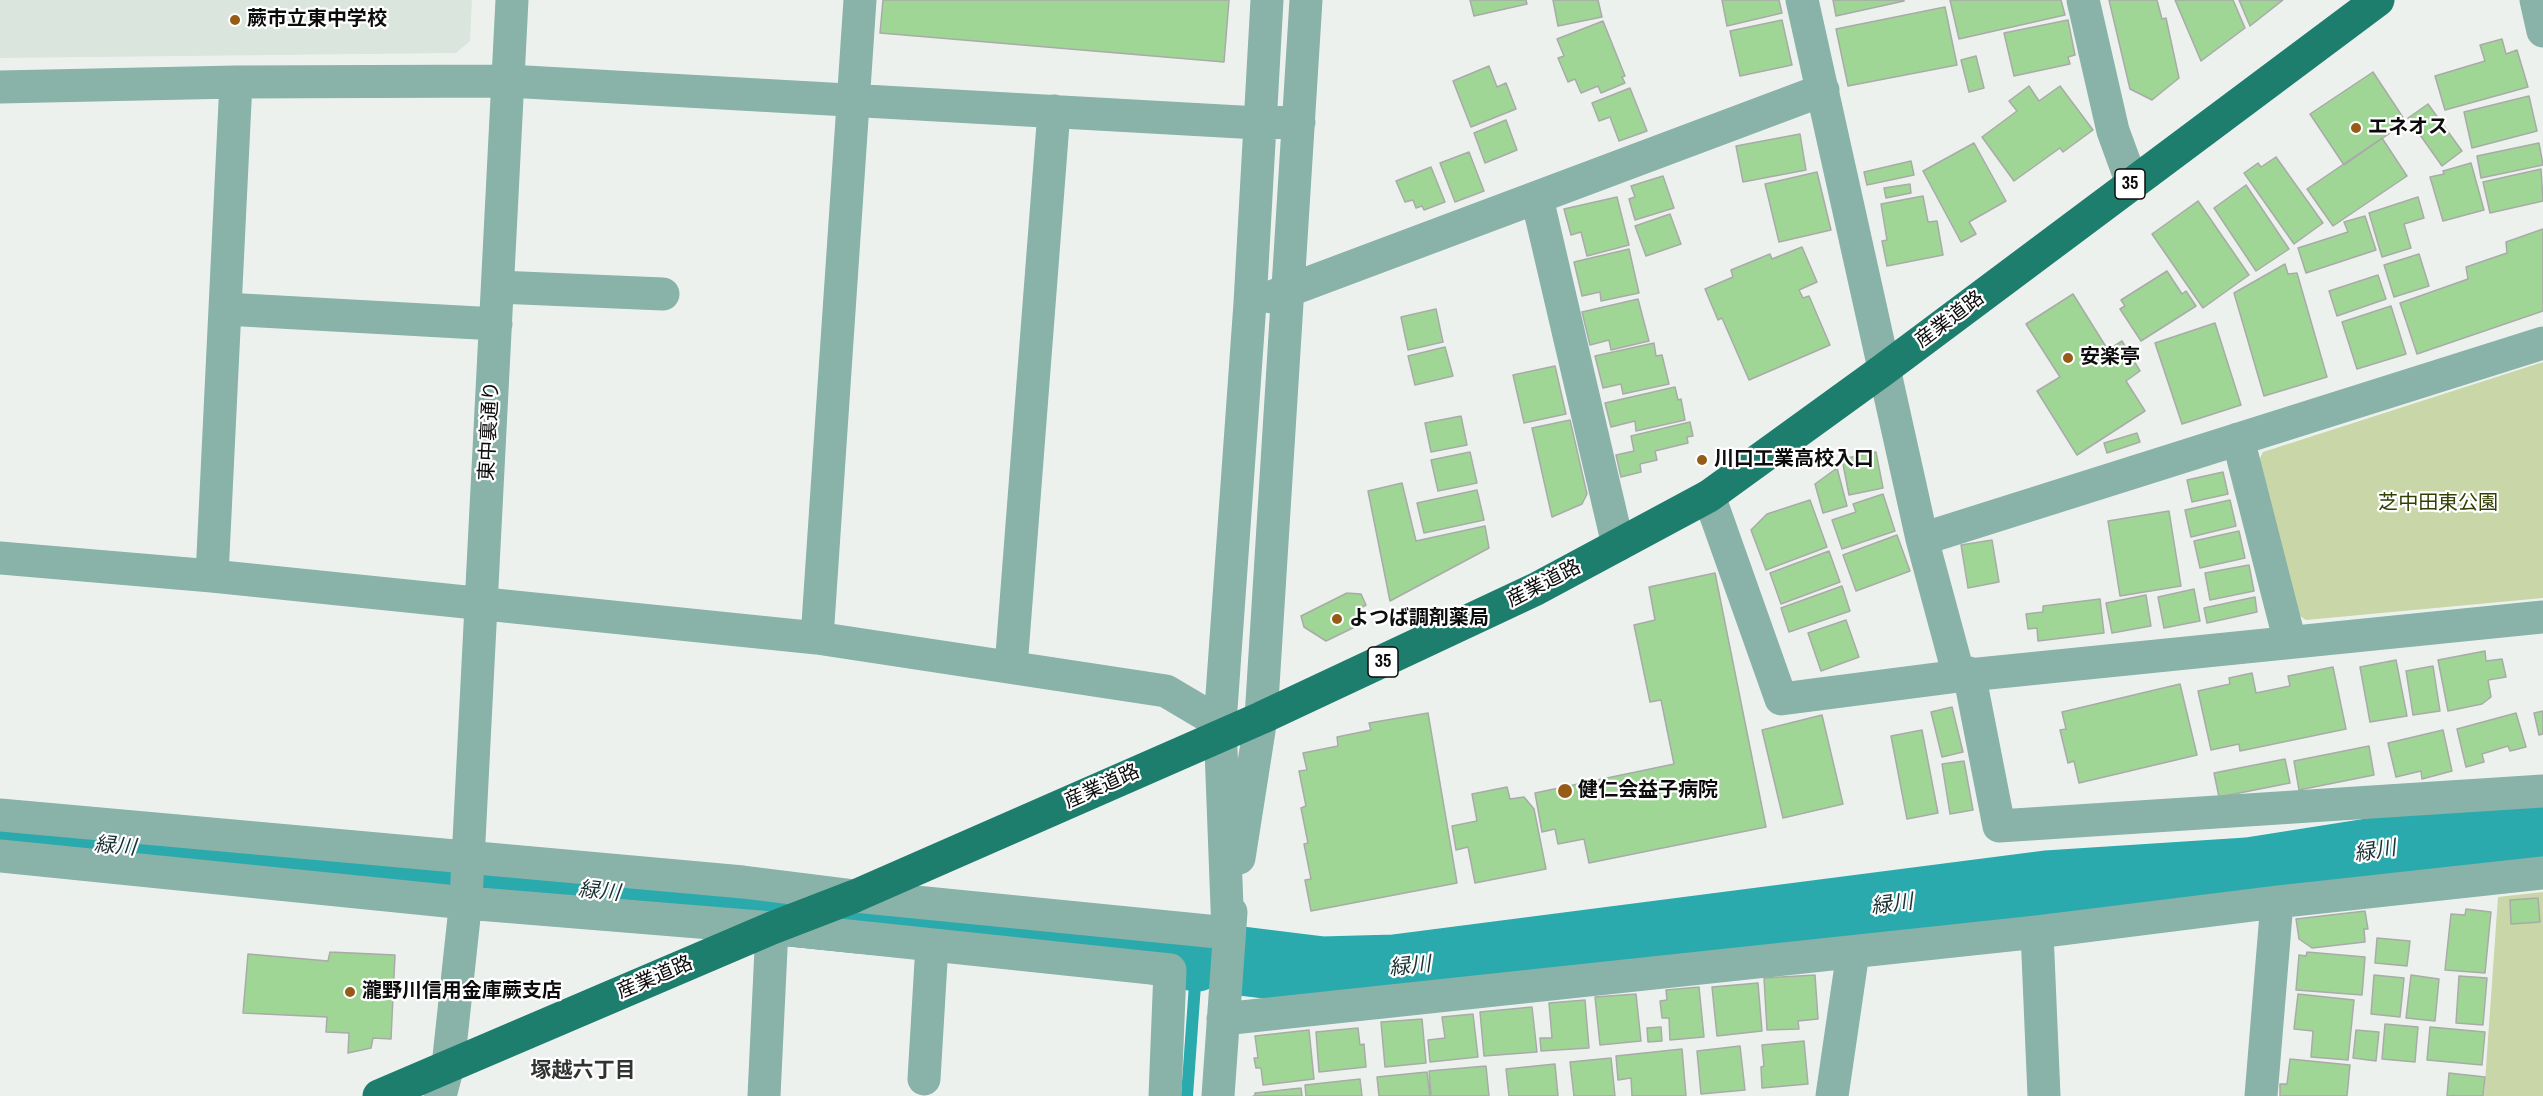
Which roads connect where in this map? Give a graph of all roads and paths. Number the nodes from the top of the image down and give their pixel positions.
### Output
1 (512, 0) edge
2 (860, 0) edge
3 (1266, 0) edge
4 (1306, 0) edge
5 (1802, 0) edge
6 (2083, 0) edge
7 (2378, 0) edge
8 (2536, 0) edge
9 (2543, 31) edge
10 (508, 81) junction
11 (236, 82) junction
12 (0, 87) edge
13 (1823, 90) junction
14 (852, 99) junction
15 (1054, 111) junction
16 (1299, 122) junction
17 (1258, 123) junction
18 (2132, 183) junction
19 (1537, 198) junction
20 (498, 287) junction
21 (1288, 292) junction
22 (663, 294) dead end
23 (1250, 303) junction
24 (225, 309) junction
25 (496, 324) junction
26 (2543, 343) edge
27 (1883, 370) junction
28 (2238, 439) junction
29 (1709, 496) junction
30 (1923, 539) junction
31 (1618, 545) junction
32 (0, 558) edge
33 (212, 576) junction
34 (482, 604) junction
35 (2543, 617) edge
36 (817, 638) junction
37 (2290, 642) junction
38 (1011, 667) junction
39 (1964, 674) junction
40 (1262, 718) junction
41 (1220, 729) junction
42 (2543, 791) edge
43 (0, 815) edge
44 (0, 856) edge
45 (468, 859) junction
46 (2543, 873) edge
47 (854, 896) junction
48 (466, 901) junction
49 (2277, 903) junction
50 (773, 928) junction
51 (2037, 932) junction
52 (1228, 934) junction
53 (932, 945) junction
54 (1853, 952) junction
55 (1222, 1018) junction
56 (924, 1079) dead end
57 (444, 1081) edge
58 (379, 1096) edge
59 (764, 1096) edge
60 (1165, 1096) edge
61 (1218, 1096) edge
62 (1832, 1096) edge
63 (2044, 1096) edge
64 (2261, 1096) edge

1 - 10 street, 東中裏通り
2 - 14 street
3 - 17 street
4 - 16 street
5 - 13 street
6 - 18 street
7 - 18 main road, 産業道路 / 35
8 - 9 street
10 - 11 street
10 - 14 street
10 - 20 street, 東中裏通り
11 - 12 street
11 - 24 street
13 - 19 street
13 - 27 street
14 - 15 street
14 - 36 street
15 - 17 street
15 - 38 street
16 - 17 street
16 - 21 street
17 - 23 street
18 - 27 main road, 産業道路 / 35
19 - 21 street
19 - 31 street
20 - 22 street
20 - 25 street, 東中裏通り
21 - 23 street
21 - 40 street
23 - 41 street
24 - 25 street
24 - 33 street
25 - 34 street, 東中裏通り
26 - 28 street
27 - 29 main road, 産業道路 / 35
27 - 30 street
28 - 30 street
28 - 37 street
29 - 31 main road, 産業道路 / 35
29 - 39 street
30 - 39 street
31 - 40 main road, 産業道路 / 35
32 - 33 street
33 - 34 street
34 - 36 street
34 - 45 street, 東中裏通り
35 - 37 street
36 - 38 street
37 - 39 street
38 - 41 street
39 - 42 street
40 - 41 main road, 産業道路 / 35
40 - 52 street
41 - 47 main road, 産業道路 / 35
41 - 52 street
43 - 45 street
44 - 48 street
45 - 47 street
45 - 48 street, 東中裏通り
46 - 49 street
47 - 50 main road, 産業道路 / 35
47 - 52 street
48 - 50 street
48 - 57 street
49 - 51 street
49 - 64 street
50 - 53 street
50 - 57 main road, 産業道路 / 35
50 - 59 street
51 - 54 street
51 - 63 street
52 - 55 street
53 - 56 street
53 - 60 street
54 - 55 street
54 - 62 street
55 - 61 street
57 - 58 main road, 産業道路 / 35

